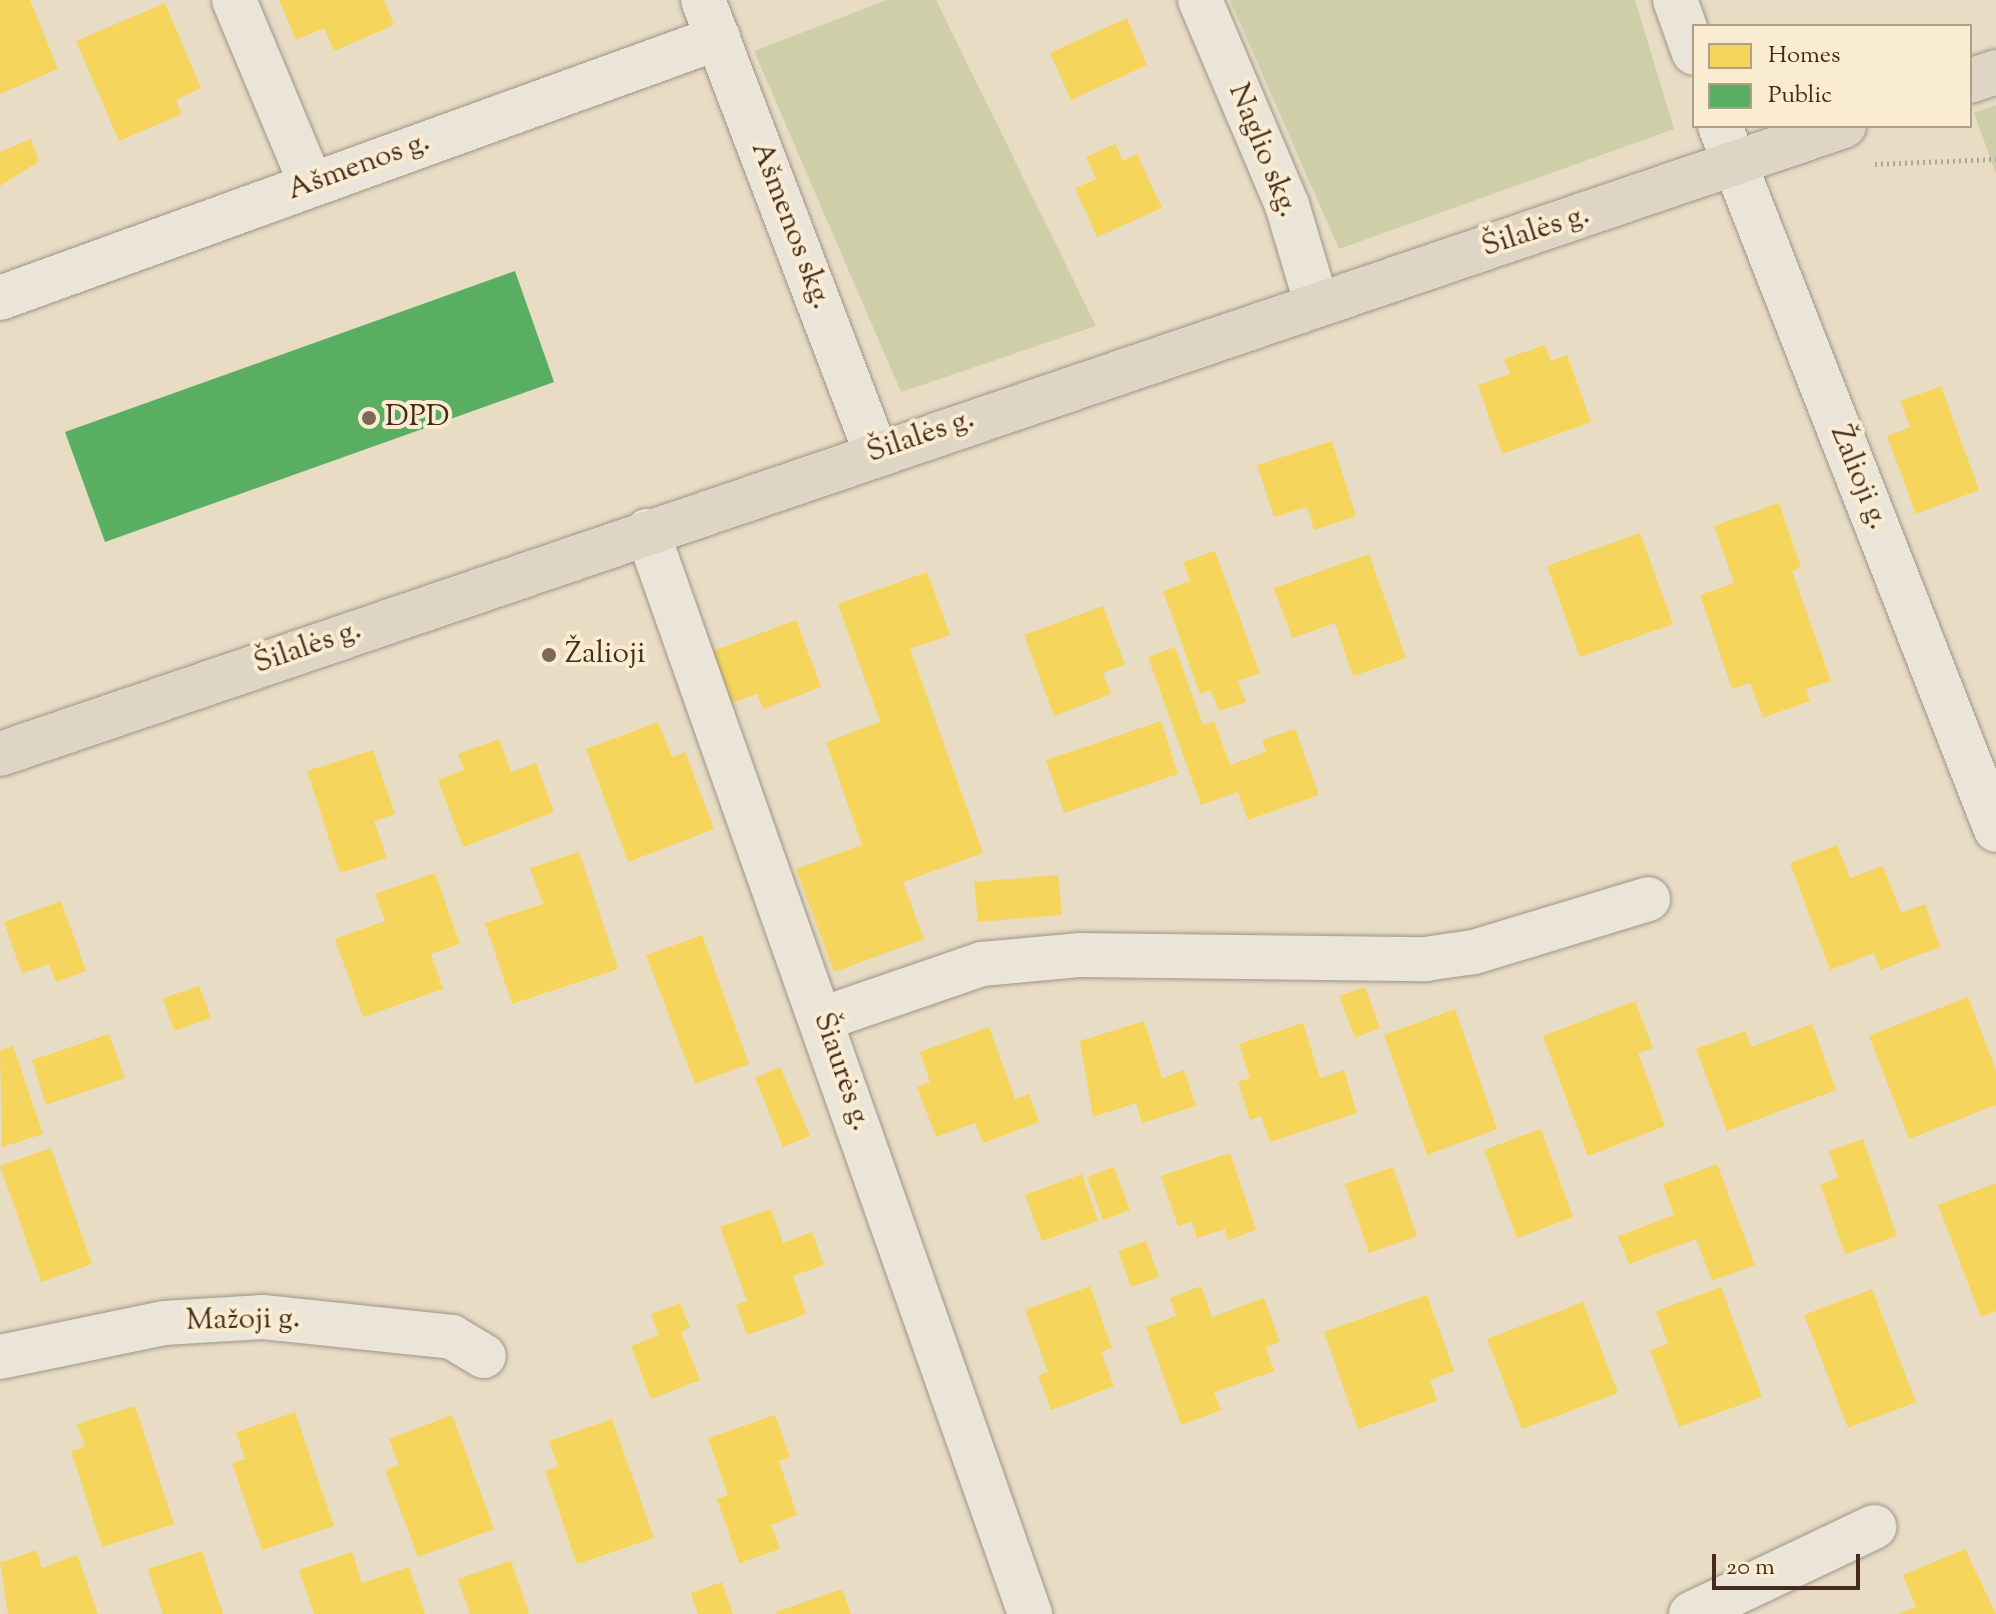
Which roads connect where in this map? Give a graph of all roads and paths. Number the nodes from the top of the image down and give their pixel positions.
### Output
1 (234, 0) edge
2 (1200, 0) edge
3 (1675, 0) edge
4 (711, 19) edge
5 (1692, 47) edge
6 (1996, 72) edge
7 (1972, 80) edge
8 (1832, 128) edge
9 (1727, 146) edge
10 (311, 184) junction
11 (0, 298) edge
12 (1317, 305) junction
13 (876, 452) junction
14 (647, 531) junction
15 (0, 754) edge
16 (1996, 830) edge
17 (1648, 899) dead end
18 (822, 1019) junction
19 (484, 1356) dead end
20 (0, 1357) edge
21 (1874, 1527) dead end
22 (1030, 1614) edge
23 (1691, 1614) edge

1 - 10 street
2 - 12 street, Naglio skg.
3 - 5 street
4 - 10 street, Ašmenos g.
4 - 13 street, Ašmenos skg.
6 - 7 main road
8 - 9 main road, Šilalės g.
9 - 12 main road, Šilalės g.
9 - 16 street, Žalioji g.
10 - 11 street, Ašmenos g.
12 - 13 main road, Šilalės g.
13 - 14 main road, Šilalės g.
14 - 15 main road, Šilalės g.
14 - 18 street, Šiaurės g.
17 - 18 street
18 - 22 street, Šiaurės g.
19 - 20 street, Mažoji g.
21 - 23 street

